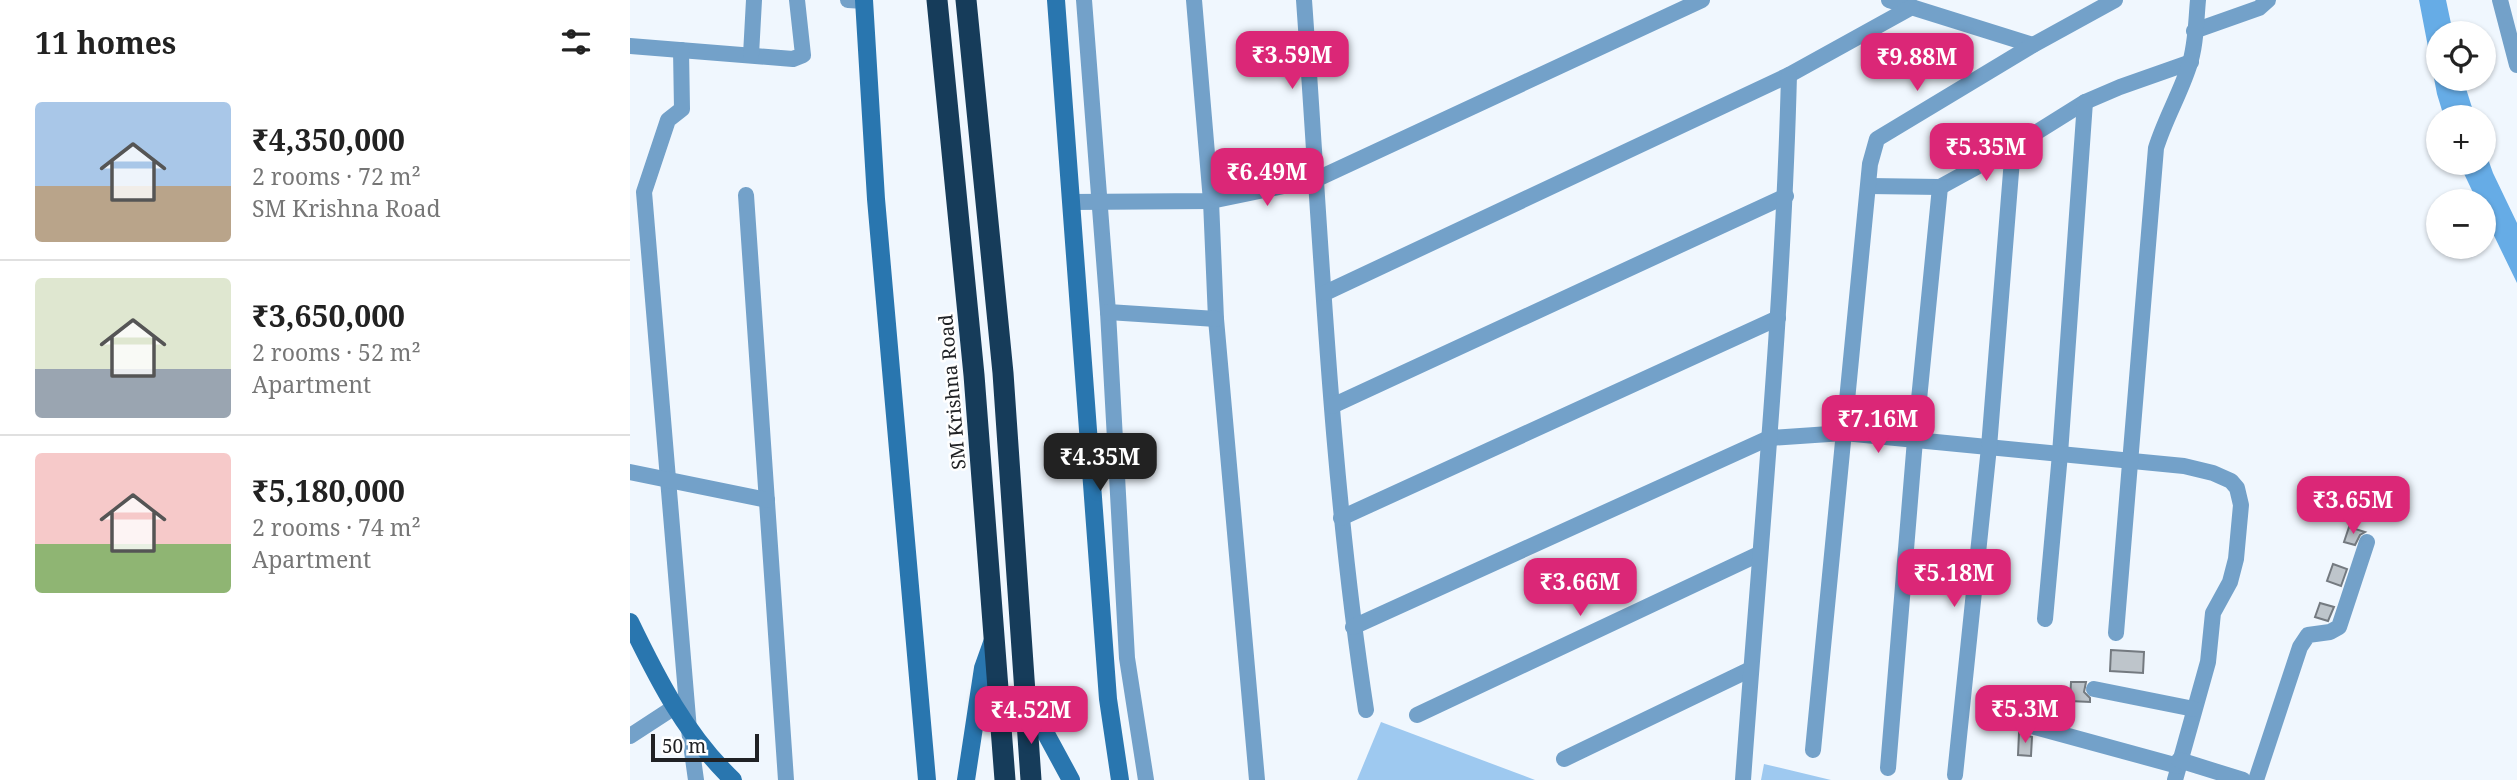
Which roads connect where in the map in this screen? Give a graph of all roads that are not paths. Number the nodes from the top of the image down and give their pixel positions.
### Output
1 (754, 0) edge
2 (797, 0) edge
3 (859, 0) edge
4 (937, 0) edge
5 (967, 0) edge
6 (1056, 0) edge
7 (1084, 0) edge
8 (1194, 0) edge
9 (1304, 0) edge
10 (1702, 0) edge
11 (1889, 0) edge
12 (2115, 0) edge
13 (2198, 0) edge
14 (2268, 0) edge
15 (2507, 5) edge
16 (1912, 7) junction
17 (2194, 31) junction
18 (2033, 45) junction
19 (630, 46) edge
20 (681, 50) junction
21 (751, 55) junction
22 (2191, 62) junction
23 (2517, 65) edge
24 (1789, 75) junction
25 (2085, 102) junction
26 (2014, 147) junction
27 (1317, 179) junction
28 (1869, 186) junction
29 (1940, 187) junction
30 (746, 195) dead end
31 (1786, 196) junction
32 (1098, 201) junction
33 (1211, 201) junction
34 (1071, 202) junction
35 (1325, 293) junction
36 (1108, 312) junction
37 (1778, 318) junction
38 (1216, 319) junction
39 (1332, 406) junction
40 (1844, 433) junction
41 (1769, 438) junction
42 (1915, 440) junction
43 (1989, 447) junction
44 (2060, 454) junction
45 (2132, 461) junction
46 (630, 472) edge
47 (668, 480) junction
48 (767, 500) junction
49 (1341, 518) junction
50 (2367, 542) dead end
51 (1759, 554) junction
52 (2045, 619) dead end
53 (630, 622) edge
54 (1353, 627) junction
55 (2116, 634) dead end
56 (995, 635) junction
57 (1751, 669) junction
58 (2094, 689) dead end
59 (1025, 694) junction
60 (673, 708) junction
61 (2194, 709) junction
62 (1366, 710) dead end
63 (1417, 715) dead end
64 (2017, 722) dead end
65 (689, 730) junction
66 (630, 736) edge
67 (1813, 750) dead end
68 (1564, 760) dead end
69 (1888, 768) dead end
70 (2177, 769) edge
71 (1955, 775) dead end
72 (696, 780) edge
73 (733, 780) edge
74 (786, 780) edge
75 (927, 780) edge
76 (966, 780) edge
77 (1005, 780) edge
78 (1031, 780) edge
79 (1071, 780) edge
80 (1120, 780) edge
81 (1146, 780) edge
82 (1256, 780) edge
83 (1743, 780) edge
84 (2243, 780) edge
85 (2256, 780) edge

1 - 21 street
2 - 21 street
3 - 75 street
4 - 56 highway, SM Krishna Road
5 - 59 highway
6 - 34 street
7 - 32 street
8 - 33 street
9 - 27 street
10 - 27 street
11 - 16 street
12 - 18 street
13 - 17 street
14 - 17 street
15 - 23 street
16 - 18 street
16 - 24 street
17 - 22 street
18 - 28 street
19 - 20 street
20 - 21 street
20 - 47 street
22 - 25 street
22 - 45 street
24 - 31 street
24 - 35 street
25 - 26 street
25 - 44 street
26 - 29 street
26 - 43 street
27 - 33 street
27 - 35 street
28 - 29 street
28 - 40 street
29 - 42 street
30 - 48 street
31 - 37 street
31 - 39 street
32 - 33 street
32 - 34 street
32 - 36 street
33 - 38 street
34 - 80 street
35 - 39 street
36 - 38 street
36 - 81 street
37 - 41 street
37 - 49 street
38 - 82 street
39 - 49 street
40 - 41 street
40 - 42 street
40 - 67 street
41 - 51 street
41 - 54 street
42 - 43 street
42 - 69 street
43 - 44 street
43 - 71 street
44 - 45 street
44 - 52 street
45 - 55 street
45 - 61 street
46 - 47 street
47 - 48 street
47 - 65 street
48 - 74 street
49 - 54 street
50 - 85 street
51 - 57 street
51 - 63 street
53 - 60 street
54 - 62 street
56 - 76 street
56 - 77 highway, SM Krishna Road
57 - 68 street
57 - 83 street
58 - 61 street
59 - 78 highway
59 - 79 street
60 - 65 street
60 - 66 street
61 - 70 street
64 - 70 street
65 - 72 street
65 - 73 street
70 - 84 street

